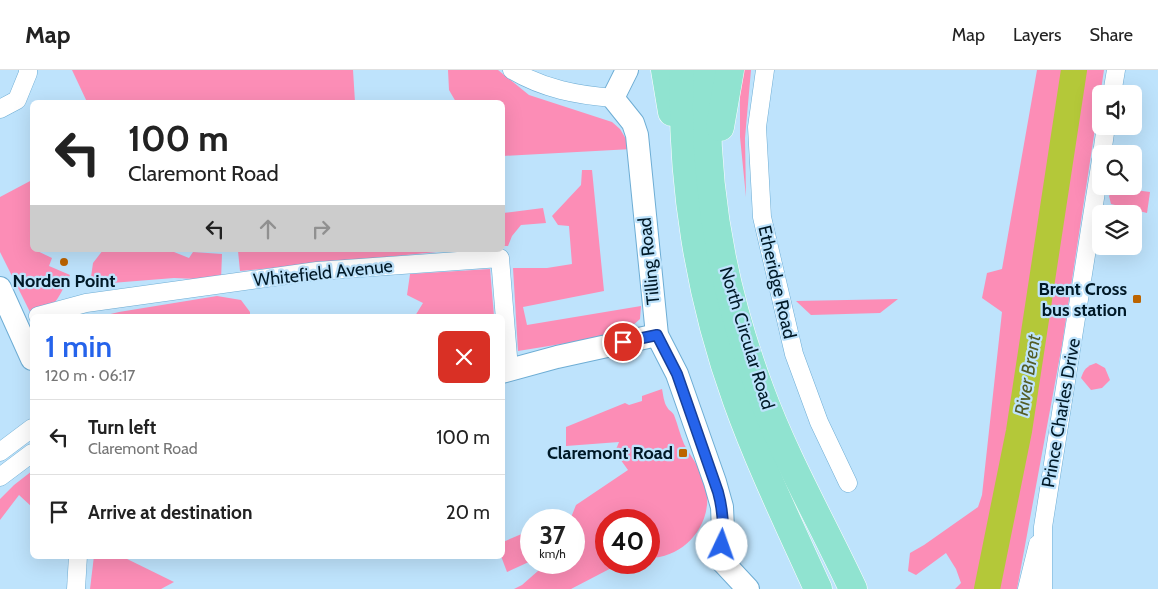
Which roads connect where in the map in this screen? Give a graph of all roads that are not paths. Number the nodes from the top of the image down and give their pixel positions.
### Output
1 (28, 70) edge
2 (512, 70) edge
3 (627, 70) edge
4 (664, 70) edge
5 (684, 70) edge
6 (708, 70) edge
7 (730, 70) edge
8 (765, 70) edge
9 (1116, 70) edge
10 (1114, 85) edge
11 (613, 98) junction
12 (0, 109) edge
13 (697, 157) junction
14 (1095, 195) edge
15 (0, 288) edge
16 (45, 314) edge
17 (503, 314) edge
18 (25, 321) edge
19 (657, 335) junction
20 (30, 348) edge
21 (505, 352) edge
22 (506, 371) edge
23 (30, 430) edge
24 (0, 452) edge
25 (30, 454) edge
26 (0, 477) edge
27 (848, 482) dead end
28 (1043, 527) junction
29 (78, 559) edge
30 (1044, 585) edge
31 (76, 589) edge
32 (748, 589) edge
33 (818, 589) edge
34 (853, 589) edge
35 (1026, 589) edge

1 - 12 street
2 - 11 street
3 - 11 street
4 - 13 highway
5 - 13 highway, North Circular Road
6 - 13 highway, North Circular Road
7 - 13 highway
8 - 27 street, Etheridge Road
9 - 10 street
11 - 19 street, Tilling Road
13 - 33 highway, North Circular Road
13 - 34 highway, North Circular Road
14 - 28 street, Prince Charles Drive
15 - 18 street
16 - 17 street, Whitefield Avenue
18 - 20 street
19 - 22 street
19 - 32 street, Tilling Road
21 - 22 street, Whitefield Avenue
23 - 24 street
25 - 26 street
28 - 30 street, Prince Charles Drive
28 - 35 street
29 - 31 street

